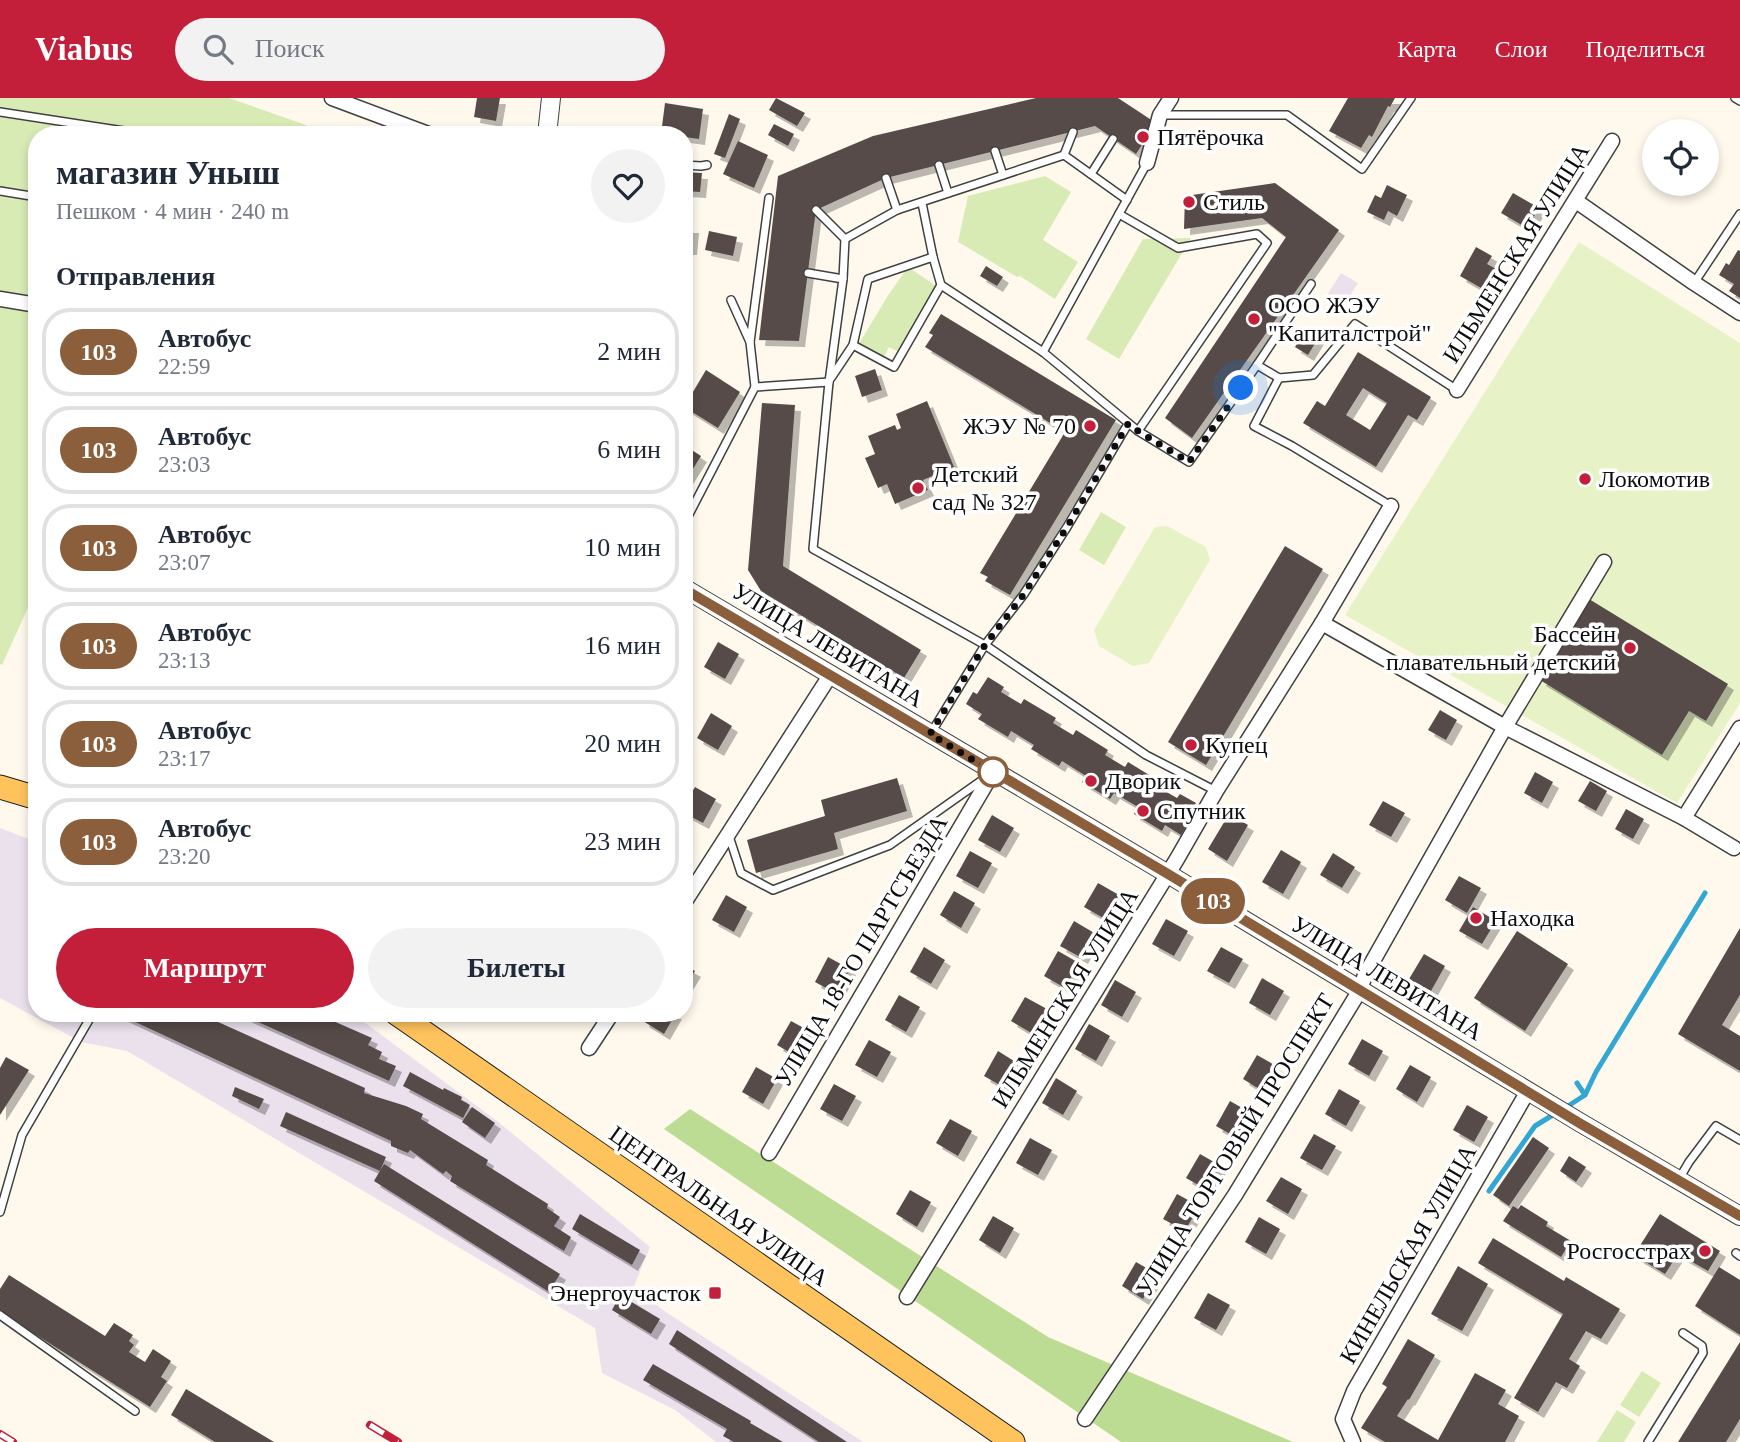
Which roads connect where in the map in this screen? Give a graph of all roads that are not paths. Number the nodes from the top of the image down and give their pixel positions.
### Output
1 (331, 98) edge
2 (551, 98) edge
3 (1171, 98) edge
4 (1411, 98) edge
5 (1735, 98) edge
6 (1740, 101) edge
7 (0, 112) edge
8 (1160, 115) junction
9 (91, 126) edge
10 (407, 126) edge
11 (548, 126) edge
12 (1073, 132) dead end
13 (1113, 139) dead end
14 (1612, 141) dead end
15 (995, 151) dead end
16 (1064, 155) junction
17 (1147, 163) joint
18 (707, 165) dead end
19 (939, 165) dead end
20 (693, 166) edge
21 (1091, 174) junction
22 (1003, 175) junction
23 (886, 178) dead end
24 (0, 191) edge
25 (948, 193) junction
26 (28, 196) edge
27 (769, 198) dead end
28 (1127, 200) junction
29 (1576, 201) junction
30 (922, 203) junction
31 (816, 210) dead end
32 (897, 210) junction
33 (1119, 214) junction
34 (1740, 214) edge
35 (845, 239) junction
36 (933, 257) junction
37 (808, 273) dead end
38 (843, 279) junction
39 (1694, 283) junction
40 (1311, 284) dead end
41 (941, 285) junction
42 (0, 299) edge
43 (731, 300) dead end
44 (28, 304) edge
45 (1740, 313) edge
46 (750, 342) junction
47 (853, 345) junction
48 (1043, 352) junction
49 (1257, 365) junction
50 (1279, 378) junction
51 (829, 382) junction
52 (755, 387) junction
53 (1457, 390) joint
54 (1128, 424) junction
55 (1138, 431) junction
56 (1391, 506) joint
57 (693, 507) edge
58 (1604, 562) dead end
59 (693, 594) edge
60 (1322, 623) junction
61 (985, 645) junction
62 (831, 674) junction
63 (1505, 727) junction
64 (1740, 728) edge
65 (930, 734) junction
66 (993, 772) junction
67 (0, 787) edge
68 (1216, 791) junction
69 (28, 796) edge
70 (1684, 818) junction
71 (729, 835) junction
72 (1734, 848) dead end
73 (1168, 874) junction
74 (693, 889) edge
75 (1360, 990) junction
76 (88, 1022) edge
77 (409, 1022) edge
78 (606, 1022) edge
79 (589, 1048) dead end
80 (1528, 1091) junction
81 (1740, 1140) edge
82 (769, 1153) dead end
83 (1679, 1180) junction
84 (0, 1212) edge
85 (1740, 1216) edge
86 (907, 1297) dead end
87 (0, 1315) edge
88 (1683, 1334) dead end
89 (135, 1411) dead end
90 (1085, 1419) dead end
91 (1013, 1442) edge
92 (1353, 1442) edge
93 (1648, 1442) edge

1 - 10 street
2 - 11 street
3 - 8 street
4 - 8 lane
5 - 6 lane
7 - 9 lane
8 - 17 street
12 - 16 lane
13 - 21 lane
14 - 29 street, ИЛЬМЕНСКАЯ УЛИЦА
15 - 22 lane
16 - 21 lane
16 - 22 lane
17 - 28 lane
18 - 20 lane
19 - 25 lane
21 - 28 lane
22 - 25 lane
23 - 32 lane
24 - 26 lane
25 - 30 lane
27 - 46 lane
28 - 33 lane
29 - 39 street
29 - 53 street, ИЛЬМЕНСКАЯ УЛИЦА
30 - 32 lane
30 - 36 lane
31 - 35 lane
32 - 35 lane
33 - 48 lane
33 - 55 lane
34 - 39 lane
35 - 38 lane
36 - 41 lane
36 - 47 lane
37 - 38 lane
38 - 51 lane
39 - 45 street
40 - 49 lane
41 - 47 lane
41 - 48 lane
42 - 44 street
43 - 46 lane
46 - 52 lane
47 - 51 lane
48 - 54 lane
49 - 50 lane
49 - 55 lane
50 - 53 lane
50 - 56 lane
51 - 52 lane
51 - 61 lane
52 - 57 lane
54 - 55 lane
54 - 61 lane
56 - 60 street, ИЛЬМЕНСКАЯ УЛИЦА
58 - 63 street, УЛИЦА ТОРГОВЫЙ ПРОСПЕКТ
59 - 62 street, УЛИЦА ЛЕВИТАНА
60 - 63 street
60 - 68 street, ИЛЬМЕНСКАЯ УЛИЦА
61 - 65 lane
61 - 68 lane
62 - 65 street, УЛИЦА ЛЕВИТАНА
62 - 71 street
63 - 70 street
63 - 75 street, УЛИЦА ТОРГОВЫЙ ПРОСПЕКТ
64 - 70 street
65 - 66 street, УЛИЦА ЛЕВИТАНА
66 - 71 lane
66 - 73 street, УЛИЦА ЛЕВИТАНА
66 - 82 street, УЛИЦА 18-ГО ПАРТСЪЕЗДА
67 - 69 main road
68 - 73 street, ИЛЬМЕНСКАЯ УЛИЦА
70 - 72 street
71 - 74 street
73 - 75 street, УЛИЦА ЛЕВИТАНА
73 - 86 street, ИЛЬМЕНСКАЯ УЛИЦА
75 - 80 street, УЛИЦА ЛЕВИТАНА
75 - 90 street, УЛИЦА ТОРГОВЫЙ ПРОСПЕКТ
76 - 84 lane
77 - 91 main road, ЦЕНТРАЛЬНАЯ УЛИЦА
78 - 79 street
80 - 83 street, УЛИЦА ЛЕВИТАНА
80 - 92 street, КИНЕЛЬСКАЯ УЛИЦА
81 - 83 lane
83 - 85 street, УЛИЦА ЛЕВИТАНА
87 - 89 lane
88 - 93 lane

